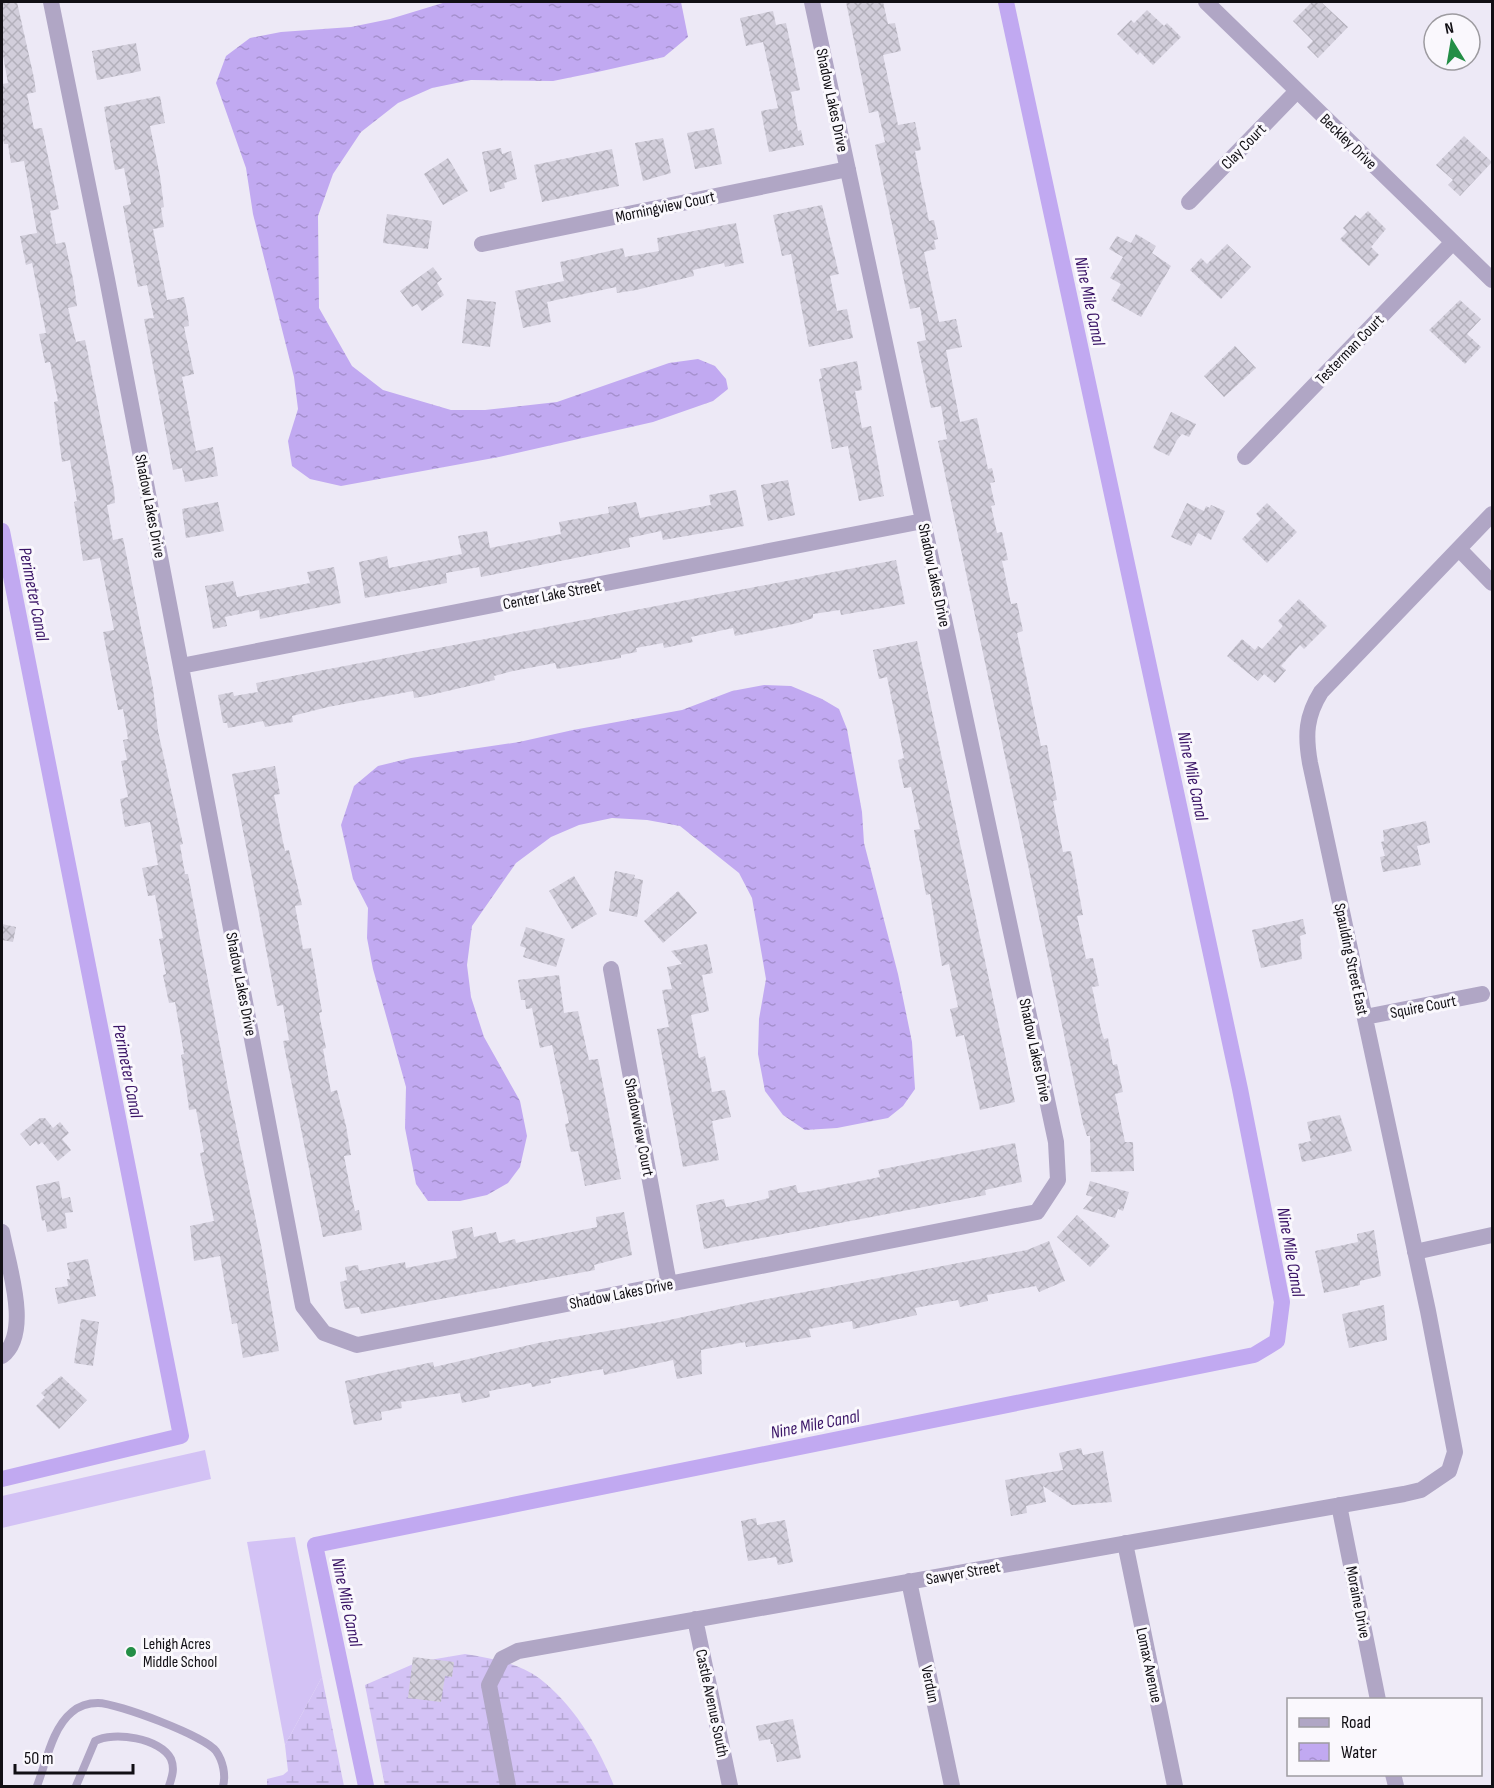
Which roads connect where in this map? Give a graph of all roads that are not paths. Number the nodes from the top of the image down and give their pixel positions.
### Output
1 (51, 2) edge
2 (812, 2) edge
3 (1206, 2) edge
4 (1297, 91) junction
5 (848, 169) junction
6 (1189, 202) dead end
7 (1453, 242) junction
8 (482, 244) dead end
9 (1492, 280) edge
10 (1245, 457) dead end
11 (1492, 514) edge
12 (923, 521) junction
13 (1459, 549) junction
14 (1492, 583) edge
15 (181, 666) junction
16 (611, 969) dead end
17 (1482, 994) dead end
18 (1365, 1017) junction
19 (2, 1232) edge
20 (1492, 1235) edge
21 (1415, 1252) junction
22 (669, 1284) junction
23 (2, 1356) edge
24 (1449, 1471) joint
25 (1339, 1505) junction
26 (1125, 1543) junction
27 (909, 1581) junction
28 (695, 1619) junction
29 (1378, 1698) edge
30 (37, 1786) edge
31 (76, 1786) edge
32 (169, 1786) edge
33 (223, 1786) edge
34 (508, 1786) edge
35 (730, 1786) edge
36 (952, 1786) edge
37 (1175, 1786) edge

1 - 15 street, Shadow Lakes Drive
2 - 5 street, Shadow Lakes Drive
3 - 4 street, Beckley Drive
4 - 6 street, Clay Court
4 - 7 street, Beckley Drive
5 - 8 street, Morningview Court
5 - 12 street, Shadow Lakes Drive
7 - 9 street, Beckley Drive
7 - 10 street, Testerman Court
11 - 13 street, Spaulding Street East
12 - 15 street, Center Lake Street
12 - 22 street, Shadow Lakes Drive
13 - 14 street
13 - 18 street, Spaulding Street East
15 - 22 street, Shadow Lakes Drive
16 - 22 street, Shadowview Court
17 - 18 street, Squire Court
18 - 21 street, Spaulding Street East
19 - 23 street
20 - 21 street
21 - 24 street, Spaulding Street East
24 - 25 street, Sawyer Street
25 - 26 street, Sawyer Street
25 - 29 street, Moraine Drive
26 - 27 street, Sawyer Street
26 - 37 street, Lomax Avenue
27 - 28 street, Sawyer Street
27 - 36 street, Verdun
28 - 34 street, Sawyer Street
28 - 35 street, Castle Avenue South
30 - 33 lane
31 - 32 lane

